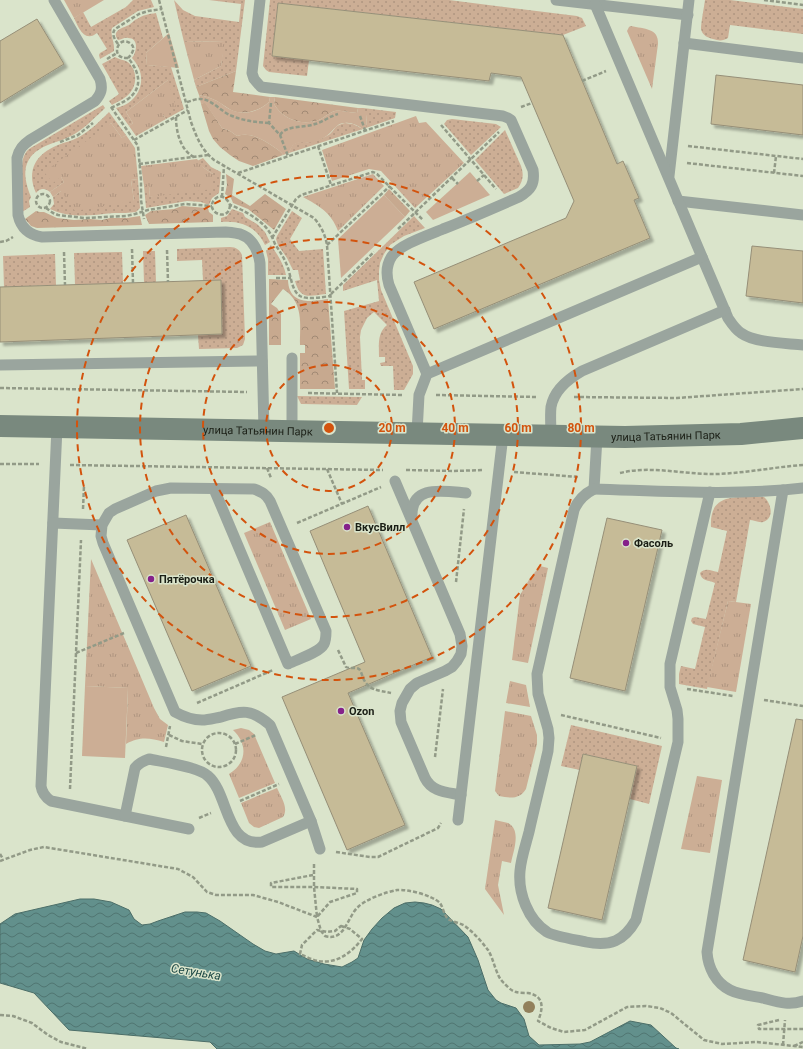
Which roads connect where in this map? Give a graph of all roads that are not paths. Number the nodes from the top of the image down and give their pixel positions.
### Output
1 (54, 0) edge
2 (260, 0) edge
3 (556, 0) edge
4 (690, 0) edge
5 (595, 4) junction
6 (688, 15) junction
7 (684, 43) junction
8 (803, 58) edge
9 (669, 178) junction
10 (678, 201) junction
11 (803, 215) edge
12 (702, 257) junction
13 (725, 310) junction
14 (803, 345) edge
15 (292, 358) dead end
16 (262, 361) junction
17 (0, 365) edge
18 (426, 374) junction
19 (0, 426) edge
20 (57, 427) junction
21 (803, 428) edge
22 (264, 431) junction
23 (292, 431) junction
24 (417, 433) junction
25 (503, 435) junction
26 (551, 436) junction
27 (597, 437) junction
28 (395, 481) road end
29 (803, 488) edge
30 (214, 489) junction
31 (594, 489) junction
32 (783, 490) junction
33 (710, 492) junction
34 (466, 493) road end
35 (52, 523) junction
36 (413, 523) junction
37 (102, 525) junction
38 (461, 795) junction
39 (125, 816) junction
40 (458, 820) dead end
41 (311, 821) junction
42 (189, 829) dead end
43 (320, 849) road end
44 (803, 1001) edge

1 - 16 lane
2 - 18 lane
3 - 5 lane
4 - 6 lane
5 - 6 lane
5 - 9 lane
6 - 7 lane
7 - 8 lane
7 - 9 lane
9 - 10 lane
10 - 11 lane
10 - 12 lane
12 - 13 lane
12 - 18 lane
13 - 14 lane
13 - 26 lane
15 - 23 lane
16 - 17 lane
16 - 22 lane
18 - 24 lane
19 - 20 street, улица Татьянин Парк
20 - 22 street, улица Татьянин Парк
20 - 35 lane
21 - 27 street, улица Татьянин Парк
22 - 23 street, улица Татьянин Парк
23 - 24 street, улица Татьянин Парк
24 - 25 street, улица Татьянин Парк
25 - 26 street, улица Татьянин Парк
25 - 38 lane
26 - 27 street, улица Татьянин Парк
27 - 31 lane
28 - 36 lane
29 - 32 lane
30 - 30 lane
30 - 37 lane
31 - 33 lane
31 - 33 lane
32 - 33 lane
32 - 44 lane
34 - 36 lane
35 - 37 lane
35 - 39 lane
36 - 38 lane
37 - 41 lane
38 - 40 lane
39 - 41 lane
39 - 42 lane
41 - 43 lane

